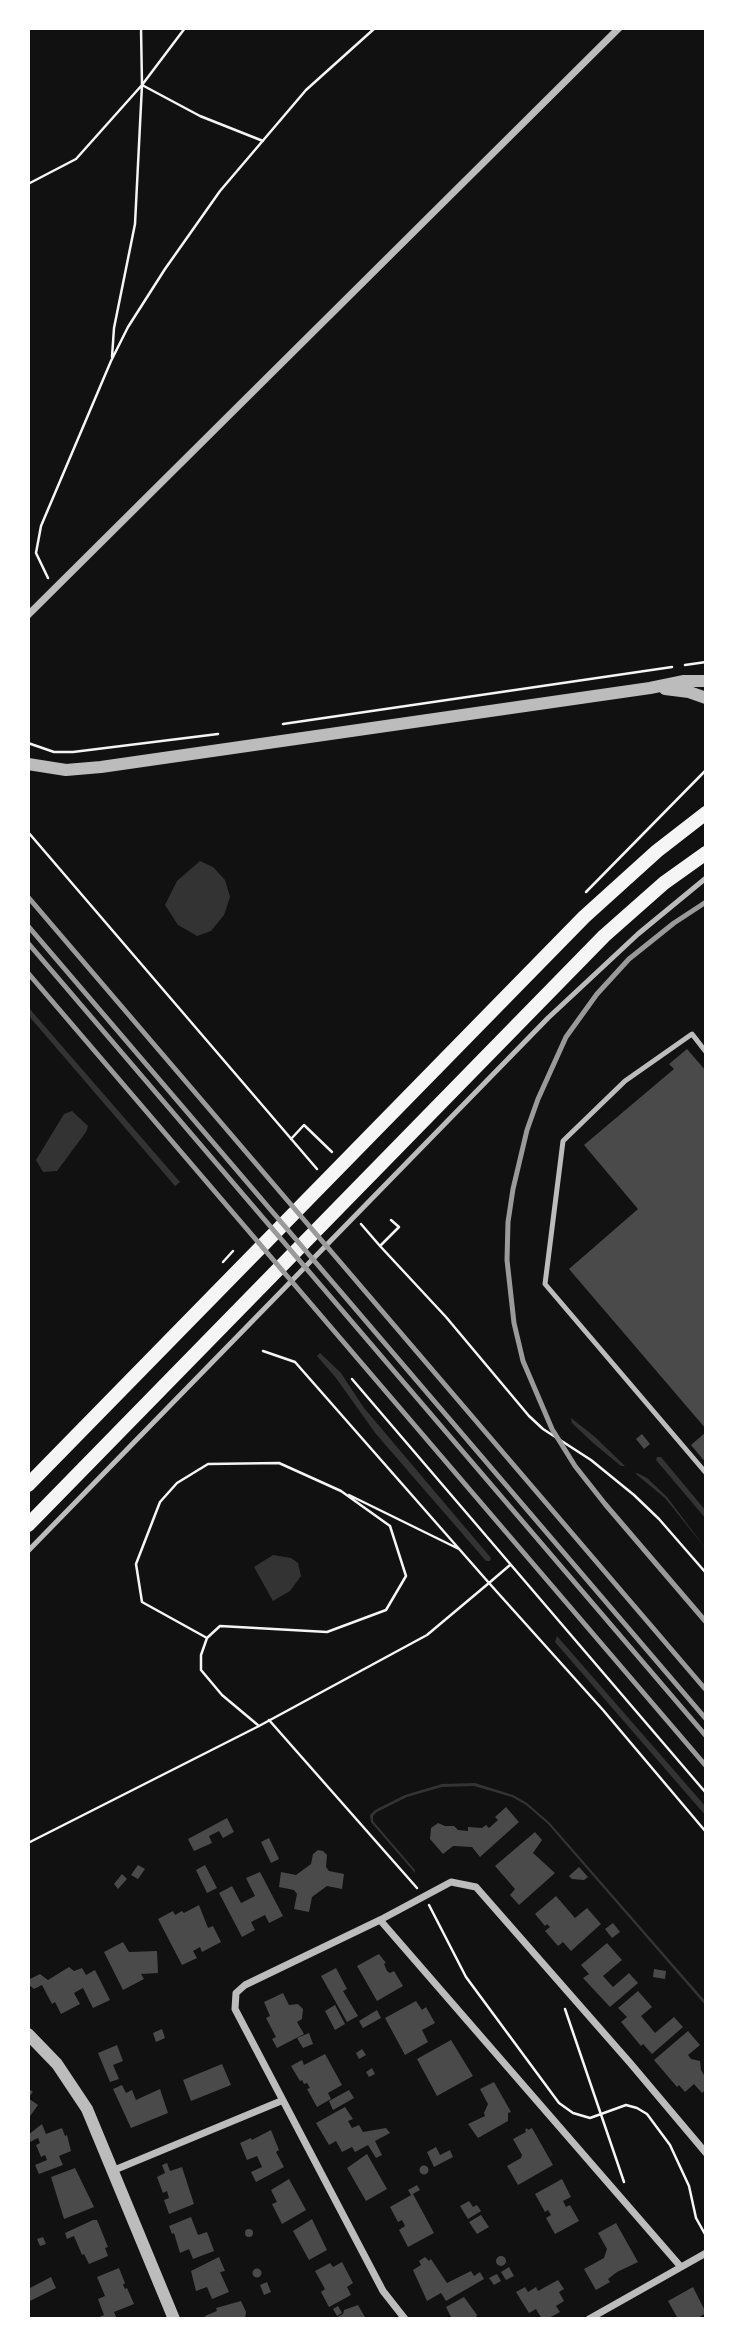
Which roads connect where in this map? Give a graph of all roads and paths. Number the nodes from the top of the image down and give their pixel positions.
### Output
1 (141, 28) edge
2 (185, 28) edge
3 (374, 28) edge
4 (619, 28) edge
5 (142, 85) junction
6 (263, 141) junction
7 (28, 184) edge
8 (111, 361) junction
9 (55, 587) junction
10 (28, 615) edge
11 (706, 662) edge
12 (706, 681) edge
13 (650, 688) junction
14 (706, 698) edge
15 (278, 725) dead end
16 (224, 733) dead end
17 (28, 743) edge
18 (28, 762) edge
19 (706, 770) edge
20 (706, 814) edge
21 (28, 832) edge
22 (706, 853) edge
23 (706, 878) edge
24 (582, 897) dead end
25 (706, 1052) edge
26 (290, 1139) junction
27 (332, 1152) dead end
28 (310, 1160) dead end
29 (391, 1220) dead end
30 (360, 1222) dead end
31 (380, 1246) junction
32 (263, 1351) dead end
33 (352, 1379) dead end
34 (706, 1473) edge
35 (28, 1485) edge
36 (341, 1492) junction
37 (28, 1525) edge
38 (462, 1550) junction
39 (28, 1551) edge
40 (511, 1564) junction
41 (706, 1573) edge
42 (489, 1583) junction
43 (207, 1638) junction
44 (269, 1720) junction
45 (259, 1726) junction
46 (706, 1793) edge
47 (706, 1832) edge
48 (28, 1843) edge
49 (424, 1896) junction
50 (380, 1920) junction
51 (563, 2003) dead end
52 (28, 2034) edge
53 (281, 2101) junction
54 (603, 2114) junction
55 (706, 2153) edge
56 (112, 2171) junction
57 (627, 2190) dead end
58 (706, 2236) edge
59 (706, 2253) edge
60 (681, 2267) junction
61 (174, 2319) edge
62 (405, 2319) edge
63 (589, 2319) edge

1 - 5 path
2 - 5 path
3 - 6 path
4 - 9 street
5 - 6 path
5 - 7 path
5 - 8 path
6 - 8 path
8 - 9 path
9 - 10 street
11 - 15 path
12 - 13 street
13 - 14 street
13 - 18 street
16 - 17 path
19 - 24 path
20 - 35 main road
21 - 26 path
22 - 37 main road
23 - 39 lane
25 - 34 lane
26 - 27 path
26 - 28 path
29 - 31 path
30 - 31 path
31 - 41 path
32 - 38 path
33 - 40 path
36 - 38 path
36 - 43 path
36 - 43 path
38 - 42 path
40 - 42 path
40 - 46 path
42 - 44 path
42 - 47 path
43 - 45 path
44 - 45 path
44 - 49 path
45 - 48 path
49 - 50 street
49 - 54 path
49 - 55 street
50 - 53 street
50 - 60 street
51 - 54 path
52 - 56 street
53 - 56 street
53 - 62 street
54 - 57 path
54 - 58 path
56 - 61 street
59 - 60 street
60 - 63 street

